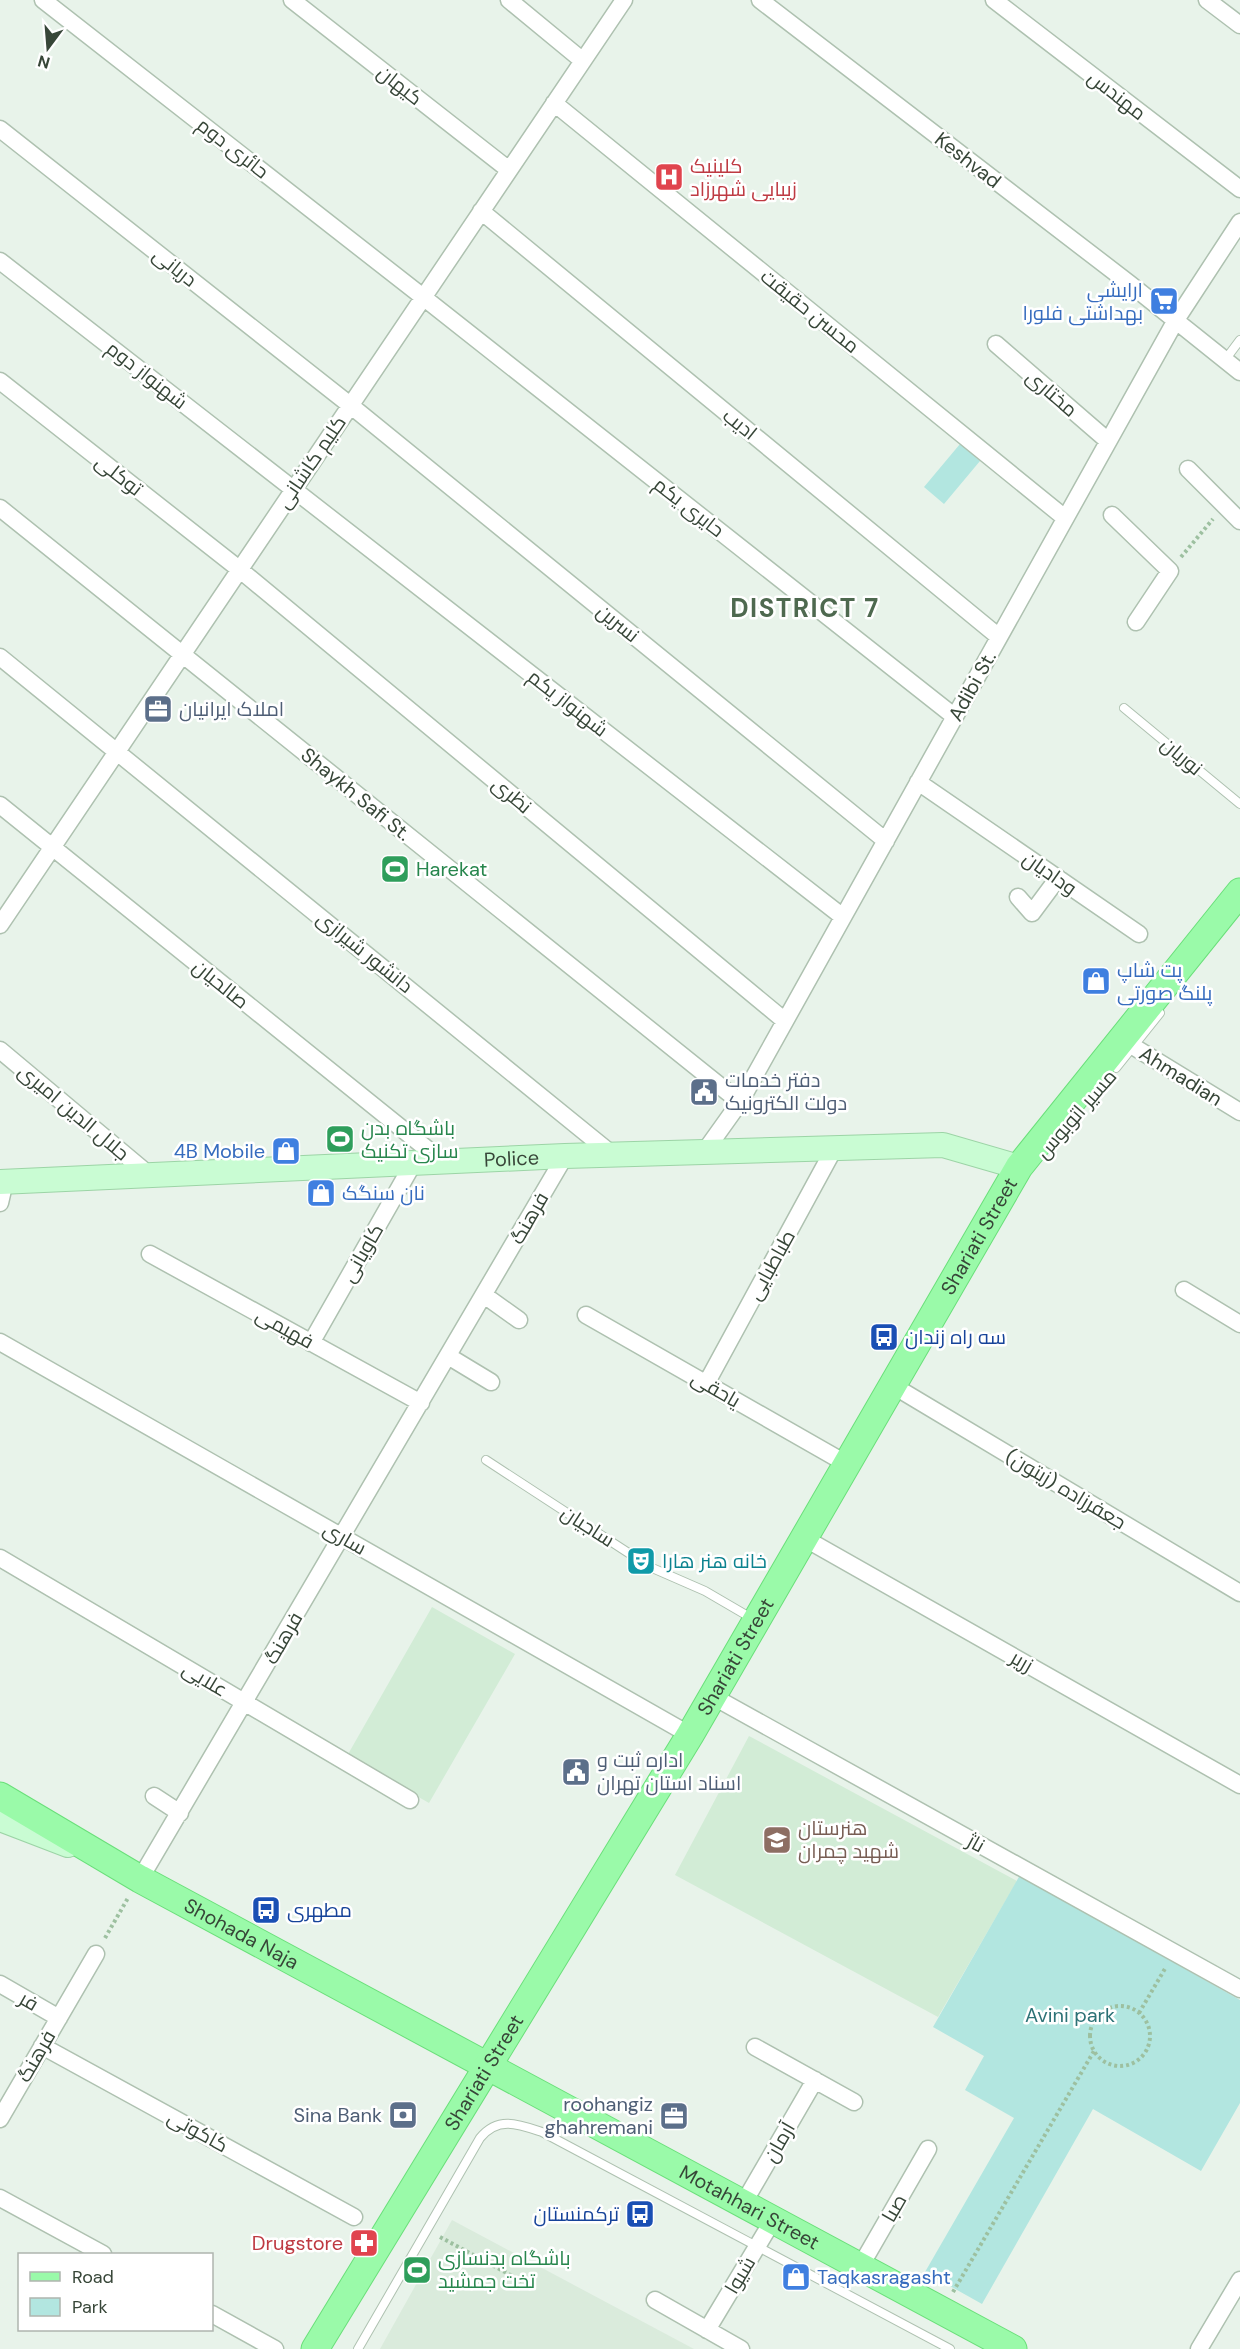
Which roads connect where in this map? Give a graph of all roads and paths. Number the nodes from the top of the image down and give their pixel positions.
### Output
1 (43, 0) edge
2 (292, 0) edge
3 (509, 0) edge
4 (624, 0) edge
5 (760, 0) edge
6 (994, 0) edge
7 (1207, 0) edge
8 (1240, 25) edge
9 (583, 61) junction
10 (554, 103) junction
11 (0, 129) edge
12 (509, 170) junction
13 (1240, 189) edge
14 (481, 211) junction
15 (1240, 222) edge
16 (0, 261) edge
17 (423, 297) junction
18 (1176, 320) junction
19 (1240, 340) edge
20 (996, 344) dead end
21 (1226, 360) junction
22 (1240, 372) edge
23 (0, 381) edge
24 (350, 405) junction
25 (1108, 441) junction
26 (1188, 469) dead end
27 (293, 489) junction
28 (1224, 505) junction
29 (0, 508) edge
30 (1112, 515) dead end
31 (1065, 518) junction
32 (1240, 521) edge
33 (239, 569) junction
34 (1170, 572) junction
35 (1136, 621) dead end
36 (999, 637) junction
37 (182, 654) junction
38 (0, 657) edge
39 (1124, 708) dead end
40 (955, 717) junction
41 (117, 750) junction
42 (918, 782) junction
43 (1240, 804) edge
44 (0, 805) edge
45 (886, 841) junction
46 (52, 848) junction
47 (1058, 878) junction
48 (1240, 892) edge
49 (1018, 897) dead end
50 (843, 917) junction
51 (0, 925) edge
52 (1138, 934) dead end
53 (1169, 1001) dead end
54 (785, 1021) junction
55 (1127, 1043) junction
56 (0, 1050) edge
57 (1111, 1073) dead end
58 (740, 1102) junction
59 (1240, 1112) edge
60 (835, 1147) junction
61 (705, 1151) junction
62 (613, 1155) junction
63 (565, 1156) junction
64 (442, 1161) junction
65 (414, 1162) junction
66 (1028, 1165) junction
67 (148, 1174) junction
68 (2, 1189) edge
69 (150, 1254) dead end
70 (1184, 1290) dead end
71 (484, 1295) junction
72 (586, 1315) dead end
73 (519, 1320) dead end
74 (1240, 1324) edge
75 (0, 1342) edge
76 (311, 1343) junction
77 (448, 1356) junction
78 (491, 1382) dead end
79 (706, 1383) junction
80 (892, 1385) junction
81 (421, 1403) junction
82 (486, 1460) dead end
83 (847, 1464) junction
84 (342, 1537) junction
85 (804, 1538) junction
86 (0, 1558) edge
87 (1240, 1593) edge
88 (756, 1621) junction
89 (712, 1696) junction
90 (244, 1702) junction
91 (690, 1735) junction
92 (1240, 1785) edge
93 (0, 1796) edge
94 (154, 1796) dead end
95 (410, 1800) dead end
96 (180, 1813) junction
97 (0, 1819) edge
98 (112, 1862) junction
99 (140, 1879) junction
100 (1174, 1953) junction
101 (96, 1954) joint
102 (0, 1984) edge
103 (1240, 1989) edge
104 (1139, 2013) junction
105 (59, 2018) junction
106 (42, 2046) junction
107 (755, 2046) dead end
108 (1094, 2051) junction
109 (486, 2066) junction
110 (815, 2080) junction
111 (854, 2102) dead end
112 (0, 2119) edge
113 (928, 2149) dead end
114 (0, 2198) edge
115 (743, 2204) junction
116 (354, 2217) dead end
117 (773, 2220) junction
118 (427, 2230) junction
119 (758, 2247) junction
120 (101, 2253) edge
121 (860, 2267) junction
122 (1240, 2280) edge
123 (529, 2285) dead end
124 (655, 2300) dead end
125 (942, 2311) junction
126 (213, 2315) edge
127 (707, 2330) junction
128 (275, 2349) edge
129 (315, 2349) edge
130 (358, 2349) edge
131 (741, 2349) edge
132 (950, 2349) edge
133 (1013, 2349) edge
134 (1199, 2349) edge

1 - 17 street, حائری دوم
2 - 12 street, کیهان
3 - 9 street
4 - 9 street, کلیم کاشانی
5 - 18 street, Keshvad
6 - 13 street, مهندس
7 - 8 street
9 - 10 street, کلیم کاشانی
10 - 12 street, کلیم کاشانی
10 - 31 street, محسن حقیقت
11 - 24 street, دریانی
12 - 14 street, کلیم کاشانی
14 - 17 street, کلیم کاشانی
14 - 36 street, ادیب
15 - 18 street, Adibi St.
16 - 27 street, شهنواز دوم
17 - 24 street, کلیم کاشانی
17 - 40 street, حایری یکم
18 - 21 street
18 - 25 street, Adibi St.
19 - 21 lane
20 - 25 street, مختاری
21 - 22 street
23 - 33 street, توکلی
24 - 27 street, کلیم کاشانی
24 - 45 street, نسرین
25 - 31 street, Adibi St.
26 - 28 street
27 - 33 street, کلیم کاشانی
27 - 50 street, شهنواز یکم
28 - 32 street
28 - 34 path
29 - 37 street, Shaykh Safi St.
30 - 34 street
31 - 36 street, Adibi St.
33 - 37 street, کلیم کاشانی
33 - 54 street, نظری
34 - 35 street
36 - 40 street, Adibi St.
37 - 41 street, کلیم کاشانی
37 - 58 street, Shaykh Safi St.
38 - 41 street, دانشور شیرازی
39 - 43 lane, نوریان
40 - 42 street, Adibi St.
41 - 46 street, کلیم کاشانی
41 - 62 street, دانشور شیرازی
42 - 45 street, Adibi St.
42 - 47 street, ودادیان
44 - 46 street, صالحیان
45 - 50 street, Adibi St.
46 - 51 street, کلیم کاشانی
46 - 64 street, صالحیان
47 - 49 street
47 - 52 street, ودادیان
48 - 55 main road, Shariati Street
50 - 54 street, Adibi St.
53 - 55 lane, مسیر اتوبوس
54 - 58 street, Adibi St.
55 - 57 lane, مسیر اتوبوس
55 - 59 street, Ahmadian
55 - 66 main road, Shariati Street
56 - 67 street, جلال الدین امیری
58 - 61 street, Adibi St.
60 - 61 main road, Police
60 - 66 main road, Police
60 - 79 street, طباطبایی
61 - 62 main road, Police
62 - 63 main road, Police
63 - 64 main road, Police
63 - 71 street, فرهنگ
64 - 65 main road, Police
65 - 67 main road, Police
65 - 76 street, کاویانی
66 - 80 main road, Shariati Street
67 - 68 main road, Police
69 - 76 street, فهیمی
70 - 74 street
71 - 73 street
71 - 77 street, فرهنگ
72 - 79 street, یاحقی
75 - 84 street, ساری
76 - 81 street, فهیمی
77 - 78 street
77 - 81 street, فرهنگ
79 - 83 street, یاحقی
80 - 83 main road, Shariati Street
80 - 87 street, جعفرزاده (زیتون)
81 - 84 street, فرهنگ
82 - 88 lane, ساجیان
83 - 85 main road, Shariati Street
84 - 90 street, فرهنگ
84 - 91 street, ساری
85 - 88 main road, Shariati Street
85 - 92 street, زریر
86 - 90 street, علایی
88 - 89 main road, Shariati Street
89 - 91 main road, Shariati Street
89 - 100 street, ناژ
90 - 95 street, علایی
90 - 96 street, فرهنگ
91 - 109 main road, Shariati Street
93 - 98 main road, Shohada Naja
94 - 96 street
96 - 99 street, فرهنگ
97 - 98 main road
98 - 99 main road, Shohada Naja
99 - 101 path
99 - 109 main road, Shohada Naja
100 - 103 street, ناژ
100 - 104 path
101 - 105 street, فرهنگ
102 - 105 street, فر
104 - 108 path
104 - 108 path
105 - 106 street, فرهنگ
106 - 112 street, فرهنگ
106 - 116 street, کاکوتی
107 - 110 street
108 - 125 path
109 - 115 main road, Motahhari Street
109 - 129 main road, Shariati Street
110 - 111 street
110 - 115 street, آرمان
113 - 121 street, صبا
114 - 120 street
115 - 117 main road, Motahhari Street
117 - 119 street, شیوا
117 - 121 main road, Motahhari Street
118 - 119 lane
118 - 123 path
118 - 130 lane
119 - 127 street, شیوا
119 - 132 lane
121 - 125 main road, Motahhari Street
122 - 134 street
124 - 127 street
125 - 133 main road, Motahhari Street
126 - 128 street
127 - 131 street

